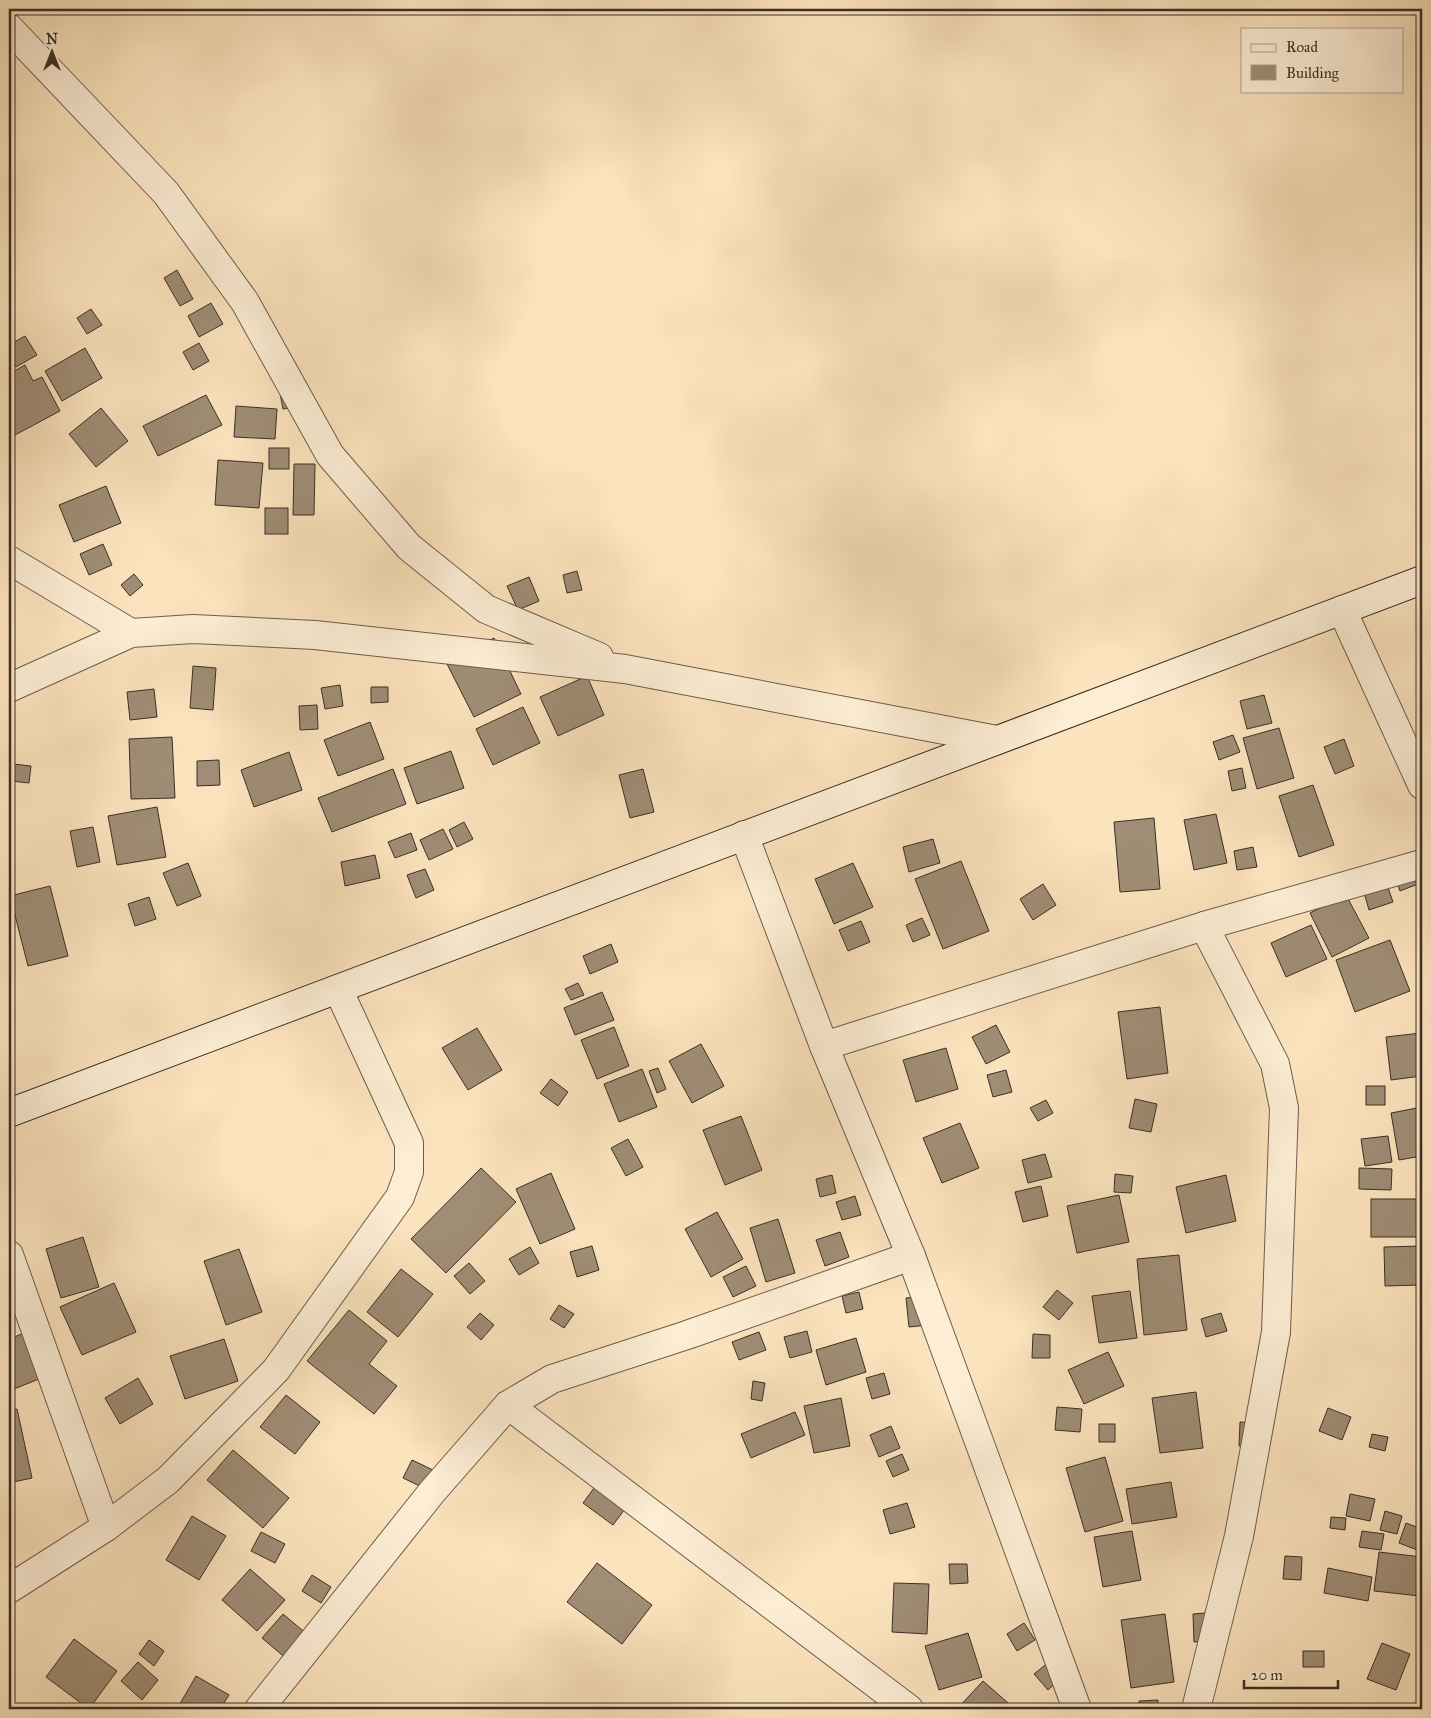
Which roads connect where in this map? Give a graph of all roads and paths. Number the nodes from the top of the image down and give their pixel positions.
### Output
1 (9, 28) edge
2 (9, 560) edge
3 (1422, 580) edge
4 (1342, 610) junction
5 (132, 633) junction
6 (625, 668) junction
7 (9, 688) edge
8 (997, 740) junction
9 (1422, 785) edge
10 (744, 835) junction
11 (1422, 864) edge
12 (1204, 926) junction
13 (338, 989) junction
14 (824, 1046) junction
15 (9, 1113) edge
16 (9, 1255) edge
17 (911, 1256) junction
18 (508, 1405) junction
19 (106, 1528) junction
20 (9, 1589) edge
21 (259, 1709) edge
22 (909, 1709) edge
23 (1076, 1709) edge
24 (1196, 1709) edge

1 - 6 street
2 - 5 street
3 - 4 street
4 - 8 street
4 - 9 street
5 - 6 street
5 - 7 street
6 - 8 street
8 - 10 street
10 - 13 street
10 - 14 street
11 - 12 street
12 - 14 street
12 - 24 street
13 - 15 street
13 - 19 street
14 - 17 street
16 - 19 street
17 - 18 street
17 - 23 street
18 - 21 street
18 - 22 street
19 - 20 street

